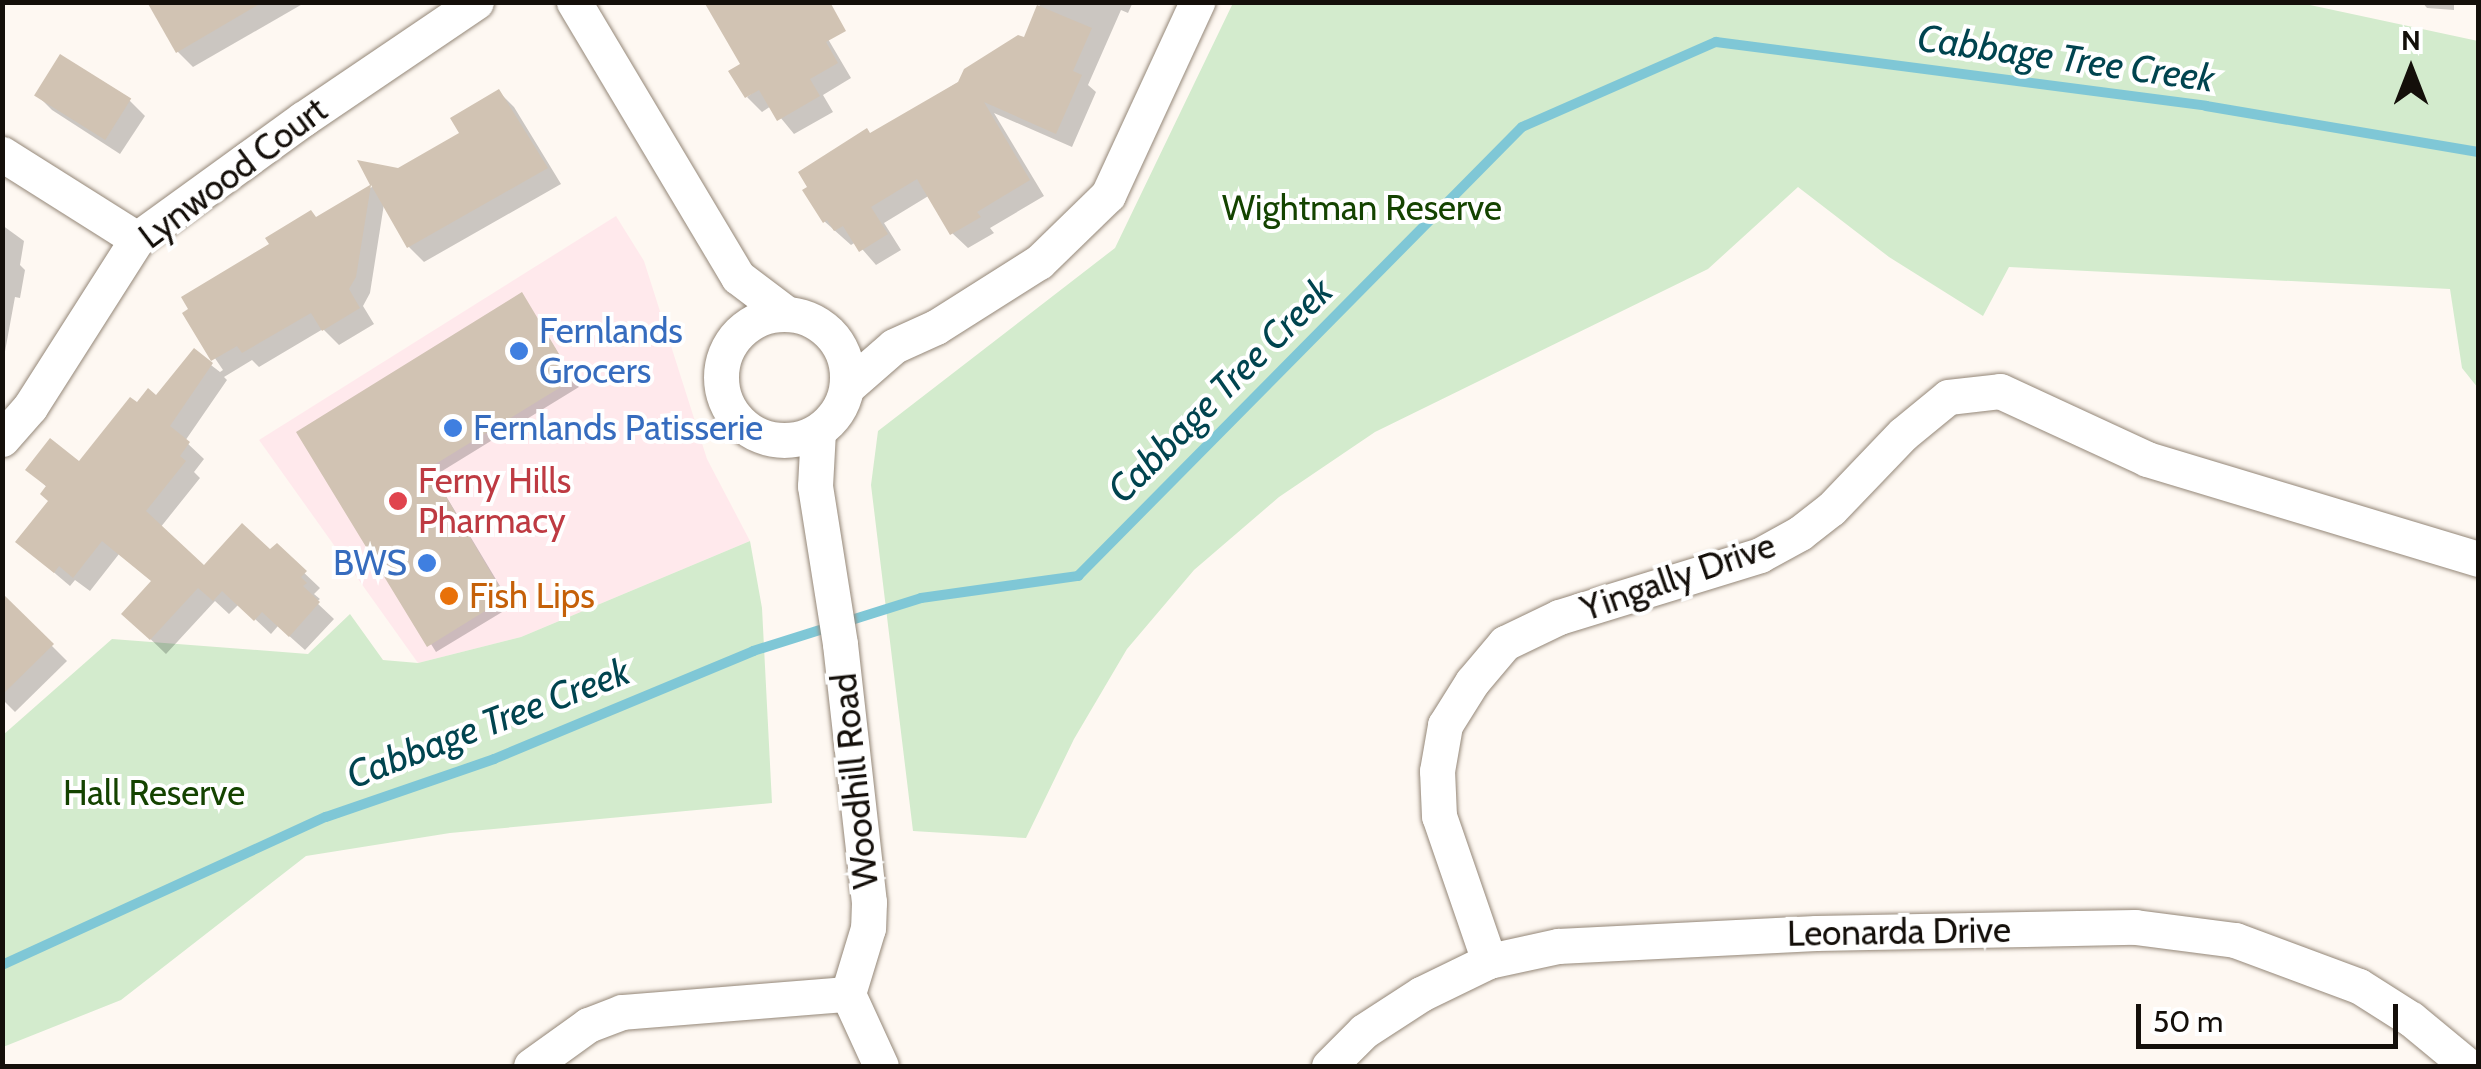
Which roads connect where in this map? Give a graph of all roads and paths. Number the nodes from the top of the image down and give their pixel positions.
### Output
1 (476, 2) edge
2 (574, 2) edge
3 (1196, 2) edge
4 (2, 154) edge
5 (137, 239) junction
6 (738, 278) junction
7 (787, 314) junction
8 (743, 329) junction
9 (837, 342) junction
10 (894, 346) junction
11 (847, 387) junction
12 (818, 431) junction
13 (2, 439) edge
14 (784, 440) junction
15 (815, 486) junction
16 (2478, 559) edge
17 (1489, 961) junction
18 (848, 994) junction
19 (531, 1066) edge
20 (881, 1066) edge
21 (1329, 1066) edge
22 (2468, 1066) edge

1 - 5 street, Lynwood Court
2 - 6 street
3 - 10 street
4 - 5 street
5 - 13 street, Lynwood Court
6 - 7 street
6 - 8 street
7 - 8 street
7 - 9 street
8 - 14 street
9 - 10 street
9 - 11 street
10 - 11 street
11 - 12 street
12 - 14 street
12 - 15 street, Woodhill Road
14 - 15 street, Woodhill Road
15 - 18 street, Woodhill Road
16 - 17 street, Yingally Drive
17 - 21 street, Leonarda Drive
17 - 22 street, Leonarda Drive
18 - 19 street
18 - 20 street

